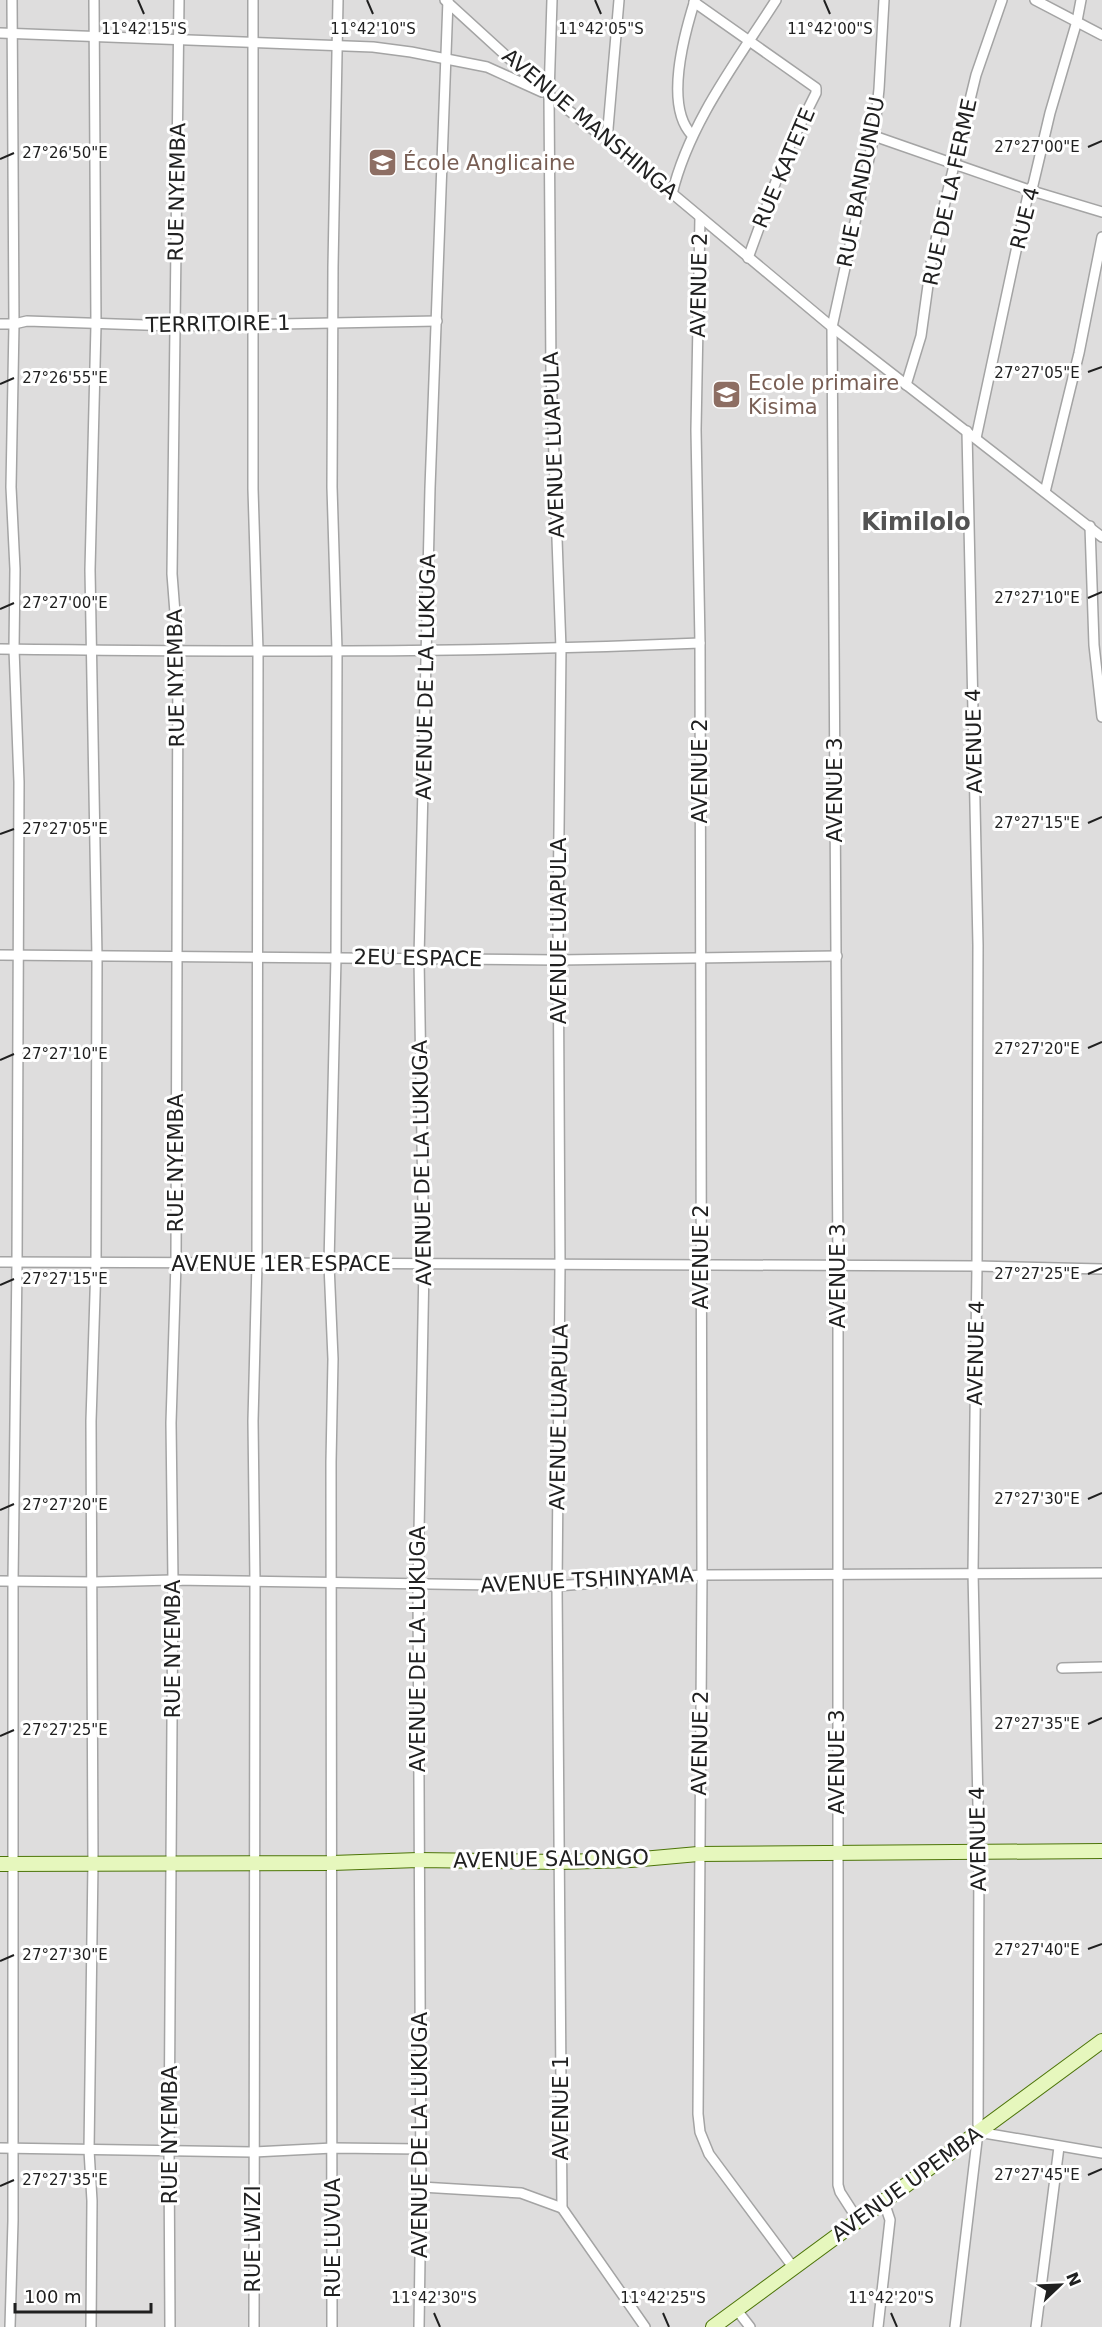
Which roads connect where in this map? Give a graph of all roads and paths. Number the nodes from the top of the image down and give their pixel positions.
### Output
1 (12, 0) edge
2 (94, 0) edge
3 (179, 0) edge
4 (253, 0) edge
5 (338, 0) edge
6 (552, 0) edge
7 (619, 0) edge
8 (776, 0) edge
9 (884, 0) edge
10 (1002, 0) edge
11 (1035, 0) edge
12 (1081, 0) edge
13 (447, 1) edge
14 (694, 1) edge
15 (1077, 21) junction
16 (0, 33) edge
17 (13, 33) junction
18 (1102, 35) edge
19 (93, 38) junction
20 (178, 39) junction
21 (749, 39) junction
22 (254, 42) junction
23 (338, 45) junction
24 (447, 60) junction
25 (549, 95) junction
26 (692, 135) junction
27 (874, 136) junction
28 (607, 140) junction
29 (954, 164) junction
30 (1029, 190) junction
31 (672, 194) junction
32 (1102, 212) edge
33 (700, 217) junction
34 (1102, 237) edge
35 (748, 258) junction
36 (437, 321) junction
37 (332, 322) junction
38 (0, 324) edge
39 (14, 324) junction
40 (96, 325) junction
41 (253, 325) junction
42 (174, 326) junction
43 (832, 327) junction
44 (906, 385) junction
45 (967, 431) junction
46 (976, 438) junction
47 (1044, 492) junction
48 (1090, 526) junction
49 (1102, 537) edge
50 (700, 644) junction
51 (0, 649) edge
52 (14, 650) junction
53 (337, 650) junction
54 (561, 650) junction
55 (92, 651) junction
56 (258, 651) junction
57 (426, 651) junction
58 (178, 652) junction
59 (1102, 717) edge
60 (0, 956) edge
61 (18, 956) junction
62 (176, 956) junction
63 (837, 956) junction
64 (97, 957) junction
65 (257, 957) junction
66 (336, 957) junction
67 (419, 958) junction
68 (700, 959) junction
69 (558, 960) junction
70 (0, 1263) edge
71 (17, 1263) junction
72 (96, 1263) junction
73 (176, 1263) junction
74 (257, 1263) junction
75 (329, 1264) junction
76 (560, 1264) junction
77 (424, 1266) junction
78 (701, 1266) junction
79 (838, 1266) junction
80 (977, 1266) junction
81 (1102, 1269) edge
82 (973, 1572) junction
83 (837, 1573) junction
84 (1102, 1574) edge
85 (702, 1575) junction
86 (173, 1580) junction
87 (0, 1581) edge
88 (13, 1581) junction
89 (255, 1581) junction
90 (93, 1582) junction
91 (332, 1582) junction
92 (418, 1585) junction
93 (556, 1586) junction
94 (1102, 1667) edge
95 (1062, 1668) dead end
96 (979, 1851) junction
97 (1102, 1851) edge
98 (837, 1853) junction
99 (698, 1854) junction
100 (418, 1860) junction
101 (253, 1862) junction
102 (560, 1862) junction
103 (93, 1863) junction
104 (332, 1863) junction
105 (6, 1864) edge
106 (172, 1864) junction
107 (1102, 2041) edge
108 (978, 2132) junction
109 (1059, 2147) junction
110 (0, 2148) edge
111 (12, 2148) junction
112 (333, 2148) junction
113 (420, 2148) junction
114 (169, 2149) junction
115 (88, 2150) junction
116 (252, 2152) junction
117 (1102, 2153) edge
118 (421, 2187) junction
119 (884, 2202) junction
120 (562, 2208) junction
121 (858, 2220) junction
122 (793, 2267) junction
123 (736, 2309) junction
124 (10, 2327) edge
125 (91, 2327) edge
126 (170, 2327) edge
127 (254, 2327) edge
128 (332, 2327) edge
129 (419, 2327) edge
130 (645, 2327) edge
131 (713, 2327) edge
132 (750, 2327) edge
133 (878, 2327) edge
134 (955, 2327) edge
135 (1036, 2327) edge

1 - 17 street
2 - 19 street
3 - 20 street, RUE NYEMBA
4 - 22 street, RUE LWIZI
5 - 23 street, RUE LUVUA
6 - 25 street, AVENUE LUAPULA
7 - 28 street
8 - 21 street
9 - 27 street, RUE BANDUNDU
10 - 29 street, RUE DE LA FERME
11 - 15 street
12 - 15 street, RUE 4
13 - 24 street, AVENUE DE LA LUKUGA
13 - 25 street, AVENUE MANSHINGA
14 - 21 street, RUE KATETE
14 - 26 street
15 - 18 street
15 - 30 street, RUE 4
16 - 17 street
17 - 19 street
17 - 39 street
19 - 20 street
19 - 40 street
20 - 22 street
20 - 42 street, RUE NYEMBA
21 - 26 street
21 - 35 street, RUE KATETE
22 - 23 street
22 - 41 street, RUE LWIZI
23 - 24 street
23 - 37 street, RUE LUVUA
24 - 25 street
24 - 36 street, AVENUE DE LA LUKUGA
25 - 28 street, AVENUE MANSHINGA
25 - 54 street, AVENUE LUAPULA
26 - 31 street
27 - 29 street
27 - 43 street, RUE BANDUNDU
28 - 31 street, AVENUE MANSHINGA
29 - 30 street
29 - 44 street, RUE DE LA FERME
30 - 32 street
30 - 46 street, RUE 4
31 - 33 street, AVENUE MANSHINGA
33 - 35 street, AVENUE MANSHINGA
33 - 50 street, AVENUE 2
34 - 47 street
35 - 43 street, AVENUE MANSHINGA
36 - 37 street, TERRITOIRE 1
36 - 57 street, AVENUE DE LA LUKUGA
37 - 41 street, TERRITOIRE 1
37 - 53 street, RUE LUVUA
38 - 39 street, TERRITOIRE 1
39 - 40 street, TERRITOIRE 1
39 - 52 street
40 - 42 street, TERRITOIRE 1
40 - 55 street
41 - 42 street, TERRITOIRE 1
41 - 56 street, RUE LWIZI
42 - 58 street, RUE NYEMBA
43 - 44 street, AVENUE MANSHINGA
43 - 63 street, AVENUE 3
44 - 45 street, AVENUE MANSHINGA
45 - 46 street, AVENUE MANSHINGA
45 - 80 street, AVENUE 4
46 - 47 street, AVENUE MANSHINGA
47 - 48 street, AVENUE MANSHINGA
48 - 49 street, AVENUE MANSHINGA
48 - 59 street
50 - 54 street
50 - 68 street, AVENUE 2
51 - 52 street
52 - 55 street
52 - 61 street
53 - 56 street
53 - 57 street
53 - 66 street, RUE LUVUA
54 - 57 street
54 - 69 street, AVENUE LUAPULA
55 - 58 street
55 - 64 street
56 - 58 street
56 - 65 street, RUE LWIZI
57 - 67 street, AVENUE DE LA LUKUGA
58 - 62 street, RUE NYEMBA
60 - 61 street, 2EU ESPACE
61 - 64 street, 2EU ESPACE
61 - 71 street
62 - 64 street, 2EU ESPACE
62 - 65 street, 2EU ESPACE
62 - 73 street, RUE NYEMBA
63 - 68 street, 2EU ESPACE
63 - 79 street, AVENUE 3
64 - 72 street
65 - 66 street, 2EU ESPACE
65 - 74 street, RUE LWIZI
66 - 67 street, 2EU ESPACE
66 - 75 street, RUE LUVUA
67 - 69 street, 2EU ESPACE
67 - 77 street, AVENUE DE LA LUKUGA
68 - 69 street, 2EU ESPACE
68 - 78 street, AVENUE 2
69 - 76 street, AVENUE LUAPULA
70 - 71 street, AVENUE 1ER ESPACE
71 - 72 street, AVENUE 1ER ESPACE
71 - 88 street
72 - 73 street, AVENUE 1ER ESPACE
72 - 90 street
73 - 74 street, AVENUE 1ER ESPACE
73 - 86 street, RUE NYEMBA
74 - 75 street, AVENUE 1ER ESPACE
74 - 89 street, RUE LWIZI
75 - 77 street, AVENUE 1ER ESPACE
75 - 91 street, RUE LUVUA
76 - 77 street, AVENUE 1ER ESPACE
76 - 78 street, AVENUE 1ER ESPACE
76 - 93 street, AVENUE LUAPULA
77 - 92 street, AVENUE DE LA LUKUGA
78 - 79 street, AVENUE 1ER ESPACE
78 - 85 street, AVENUE 2
79 - 80 street, AVENUE 1ER ESPACE
79 - 83 street, AVENUE 3
80 - 81 street, AVENUE 1ER ESPACE
80 - 82 street, AVENUE 4
82 - 83 street, AVENUE TSHINYAMA
82 - 84 street, AVENUE TSHINYAMA
82 - 96 street, AVENUE 4
83 - 85 street, AVENUE TSHINYAMA
83 - 98 street, AVENUE 3
85 - 93 street, AVENUE TSHINYAMA
85 - 99 street, AVENUE 2
86 - 89 street, AVENUE TSHINYAMA
86 - 90 street, AVENUE TSHINYAMA
86 - 106 street, RUE NYEMBA
87 - 88 street, AVENUE TSHINYAMA
88 - 90 street, AVENUE TSHINYAMA
88 - 105 street
89 - 91 street, AVENUE TSHINYAMA
89 - 101 street, RUE LWIZI
90 - 103 street
91 - 92 street, AVENUE TSHINYAMA
91 - 104 street, RUE LUVUA
92 - 93 street, AVENUE TSHINYAMA
92 - 100 street, AVENUE DE LA LUKUGA
93 - 102 street, AVENUE LUAPULA
94 - 95 street
96 - 97 street, AVENUE SALONGO
96 - 98 street, AVENUE SALONGO
96 - 108 street, AVENUE 4
98 - 99 street, AVENUE SALONGO
98 - 121 street, AVENUE 3
99 - 102 street, AVENUE SALONGO
99 - 122 street, AVENUE 2
100 - 102 street, AVENUE SALONGO
100 - 104 street, AVENUE SALONGO
100 - 113 street, AVENUE DE LA LUKUGA
101 - 104 street, AVENUE SALONGO
101 - 106 street, AVENUE SALONGO
101 - 116 street, RUE LWIZI
102 - 120 street, AVENUE 1
103 - 105 street, AVENUE SALONGO
103 - 106 street, AVENUE SALONGO
103 - 115 street
104 - 112 street, RUE LUVUA
105 - 111 street
106 - 114 street, RUE NYEMBA
107 - 108 street, AVENUE UPEMBA
108 - 109 street
108 - 119 street, AVENUE UPEMBA
108 - 134 street, AVENUE 4
109 - 117 street
109 - 135 street
110 - 111 street
111 - 115 street
111 - 124 street
112 - 113 street
112 - 116 street
112 - 128 street, RUE LUVUA
113 - 118 street, AVENUE DE LA LUKUGA
114 - 115 street
114 - 116 street
114 - 126 street, RUE NYEMBA
115 - 125 street
116 - 127 street, RUE LWIZI
118 - 120 street
118 - 129 street, AVENUE DE LA LUKUGA
119 - 121 street, AVENUE UPEMBA
119 - 133 street
120 - 130 street
121 - 122 street, AVENUE UPEMBA
122 - 123 street, AVENUE UPEMBA
123 - 131 street, AVENUE UPEMBA
123 - 132 street

